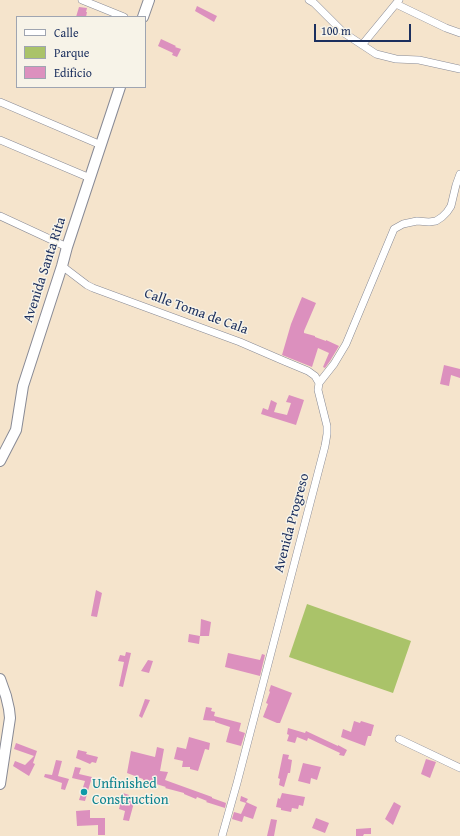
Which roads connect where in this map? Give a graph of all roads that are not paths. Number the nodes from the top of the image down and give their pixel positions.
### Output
1 (82, 0) edge
2 (149, 0) edge
3 (309, 0) edge
4 (397, 2) edge
5 (122, 16) edge
6 (142, 16) edge
7 (460, 33) edge
8 (362, 45) junction
9 (460, 69) edge
10 (120, 88) edge
11 (0, 102) edge
12 (0, 140) edge
13 (101, 145) junction
14 (460, 174) edge
15 (90, 178) junction
16 (0, 216) edge
17 (67, 247) junction
18 (62, 266) junction
19 (319, 384) junction
20 (0, 461) edge
21 (0, 679) edge
22 (400, 739) dead end
23 (460, 768) edge
24 (0, 784) edge
25 (222, 836) edge

1 - 5 street
2 - 6 street
3 - 8 street
4 - 7 street
4 - 8 street
8 - 9 street
10 - 13 street, Avenida Santa Rita
11 - 13 street
12 - 15 street
13 - 15 street, Avenida Santa Rita
14 - 19 street
15 - 17 street, Avenida Santa Rita
16 - 17 street
17 - 18 street, Avenida Santa Rita
18 - 19 street, Calle Toma de Cala
18 - 20 street, Avenida Santa Rita
19 - 25 street, Avenida Progreso
21 - 24 street
22 - 23 street

